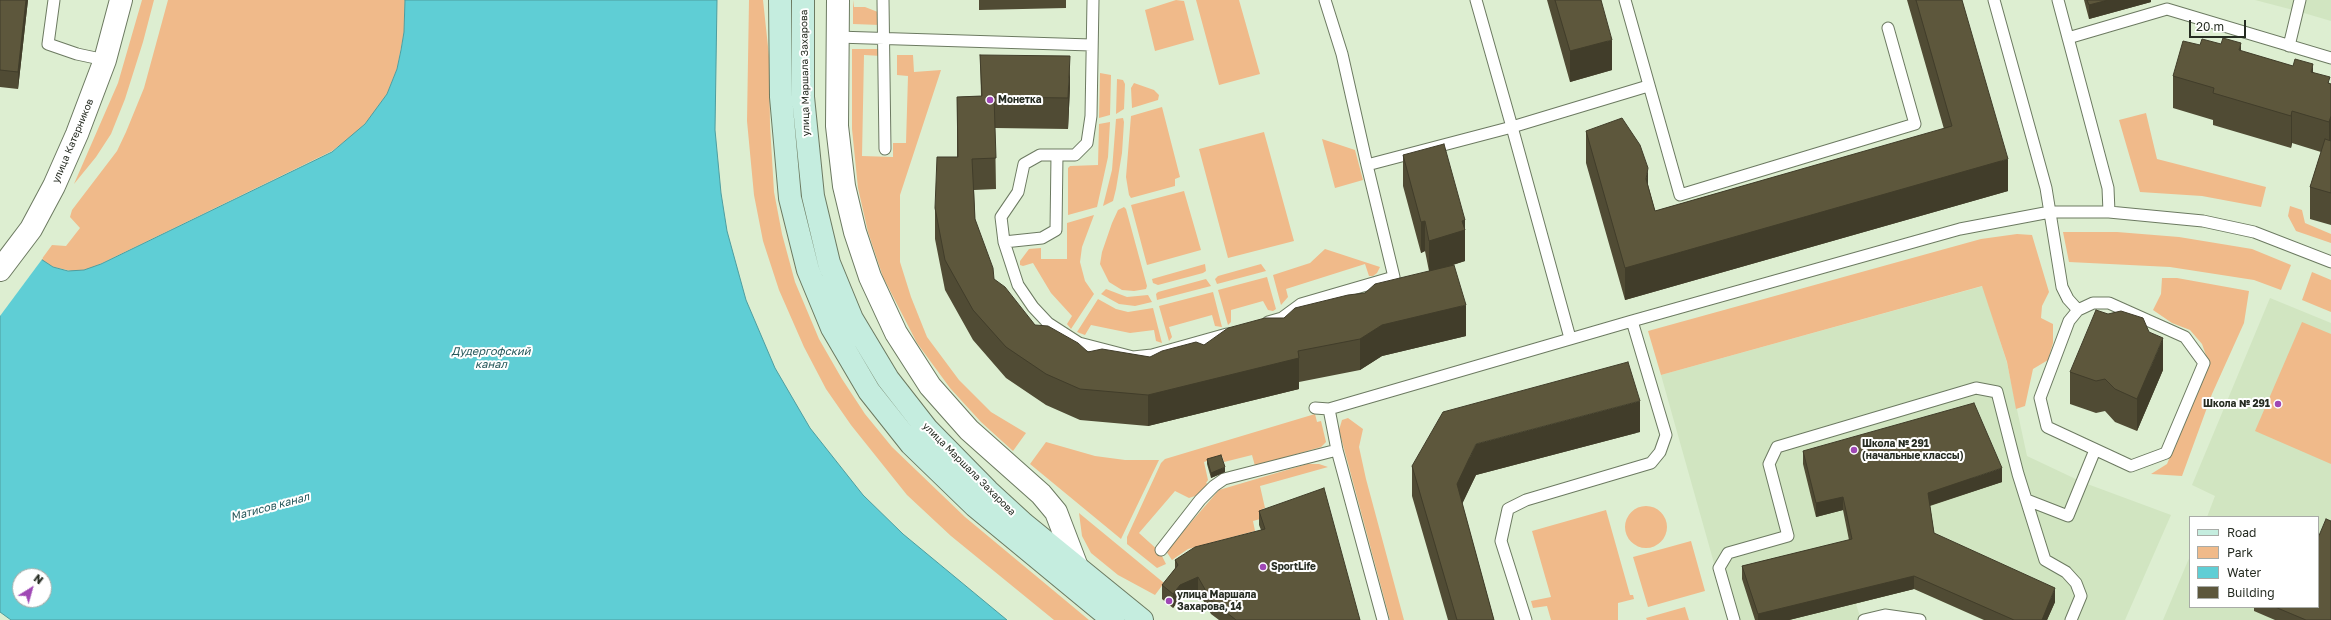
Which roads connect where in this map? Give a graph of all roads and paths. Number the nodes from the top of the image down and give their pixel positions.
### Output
1 (54, 0) edge
2 (121, 0) edge
3 (780, 0) edge
4 (803, 0) edge
5 (838, 0) edge
6 (883, 0) edge
7 (1093, 0) edge
8 (1326, 0) edge
9 (1476, 0) edge
10 (1625, 0) edge
11 (1994, 0) edge
12 (2058, 0) edge
13 (2300, 0) edge
14 (2166, 4) edge
15 (1888, 28) dead end
16 (838, 38) junction
17 (2068, 38) junction
18 (885, 39) junction
19 (1091, 45) junction
20 (2289, 46) junction
21 (2331, 58) edge
22 (105, 60) junction
23 (1648, 86) junction
24 (1512, 127) junction
25 (885, 149) dead end
26 (1057, 155) junction
27 (1367, 165) junction
28 (2050, 212) junction
29 (2108, 212) junction
30 (1004, 242) junction
31 (2331, 262) edge
32 (0, 270) edge
33 (2078, 310) junction
34 (1632, 321) junction
35 (1259, 325) edge
36 (1236, 332) edge
37 (1570, 338) junction
38 (1315, 408) dead end
39 (1329, 409) junction
40 (1337, 450) junction
41 (2095, 450) junction
42 (2027, 500) junction
43 (1161, 550) dead end
44 (1077, 567) junction
45 (1113, 620) edge
46 (1142, 620) edge
47 (1383, 620) edge
48 (1526, 620) edge
49 (1734, 620) edge
50 (1864, 620) edge
51 (1920, 620) edge
52 (2071, 620) edge

1 - 22 lane
2 - 22 street, улица Катерников
3 - 45 street, улица Маршала Захарова
4 - 44 street, улица Маршала Захарова
5 - 16 street
6 - 18 lane
7 - 19 lane
8 - 27 lane
9 - 24 lane
10 - 23 lane
11 - 28 lane
12 - 17 lane
13 - 20 lane
14 - 17 lane
14 - 20 lane
15 - 23 lane
16 - 18 lane
16 - 44 street
17 - 29 lane
18 - 19 lane
18 - 25 lane
19 - 26 lane
20 - 21 lane
22 - 32 street, улица Катерников
23 - 24 lane
24 - 27 lane
24 - 37 lane
26 - 30 lane
26 - 30 lane
27 - 35 lane
28 - 29 lane
28 - 33 lane
28 - 34 lane
29 - 31 lane
30 - 36 lane
33 - 41 lane
33 - 41 lane
34 - 37 lane
34 - 48 lane
37 - 39 lane
38 - 39 lane
39 - 40 lane
40 - 43 lane
40 - 47 lane
41 - 42 lane
42 - 49 lane
42 - 52 lane
44 - 46 street, улица Маршала Захарова
50 - 51 lane

